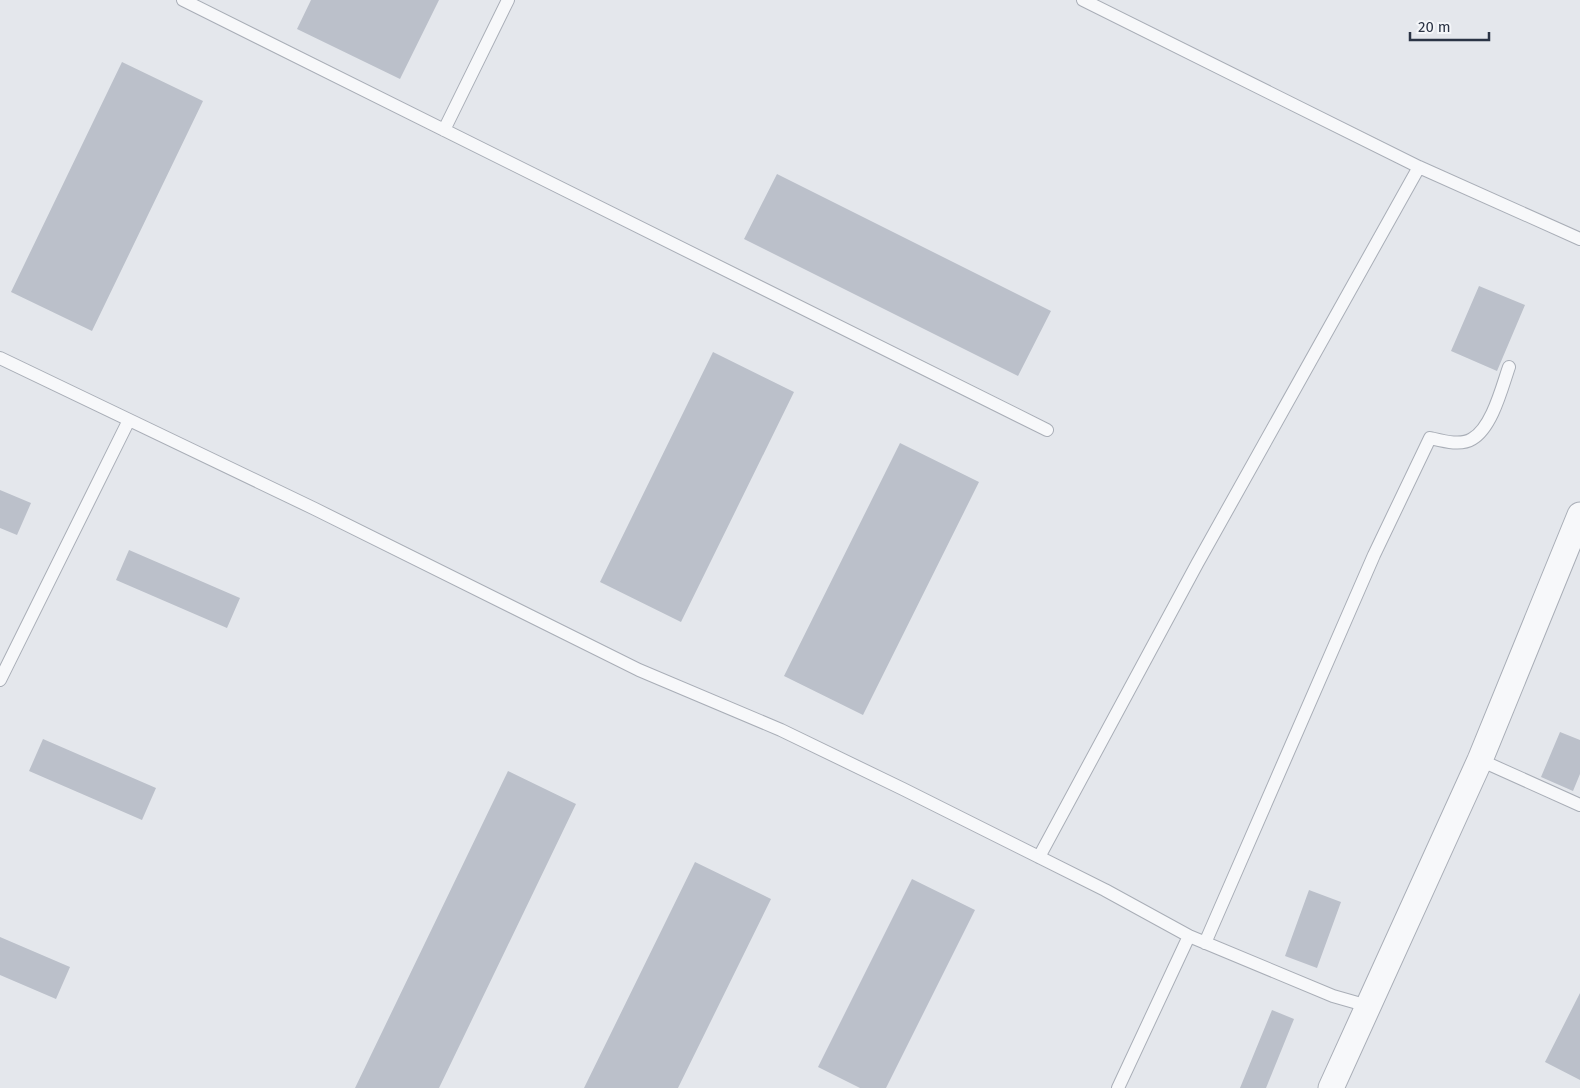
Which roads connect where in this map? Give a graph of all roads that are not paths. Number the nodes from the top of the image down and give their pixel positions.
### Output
1 (183, 0) edge
2 (508, 0) edge
3 (1083, 0) edge
4 (444, 130) junction
5 (1419, 167) junction
6 (1580, 239) edge
7 (0, 358) edge
8 (1509, 367) dead end
9 (129, 420) junction
10 (1047, 430) dead end
11 (1580, 515) edge
12 (0, 680) edge
13 (1480, 760) junction
14 (1580, 805) edge
15 (1040, 857) junction
16 (1189, 936) junction
17 (1205, 943) junction
18 (1368, 1006) junction
19 (1118, 1088) edge
20 (1331, 1088) edge

1 - 4 lane
2 - 4 lane
3 - 5 lane
4 - 10 lane
5 - 6 lane
5 - 15 lane
7 - 9 lane
8 - 17 lane
9 - 12 lane
9 - 15 lane
11 - 13 street
13 - 14 lane
13 - 18 street
15 - 16 lane
16 - 17 lane
16 - 19 lane
17 - 18 lane
18 - 20 street

